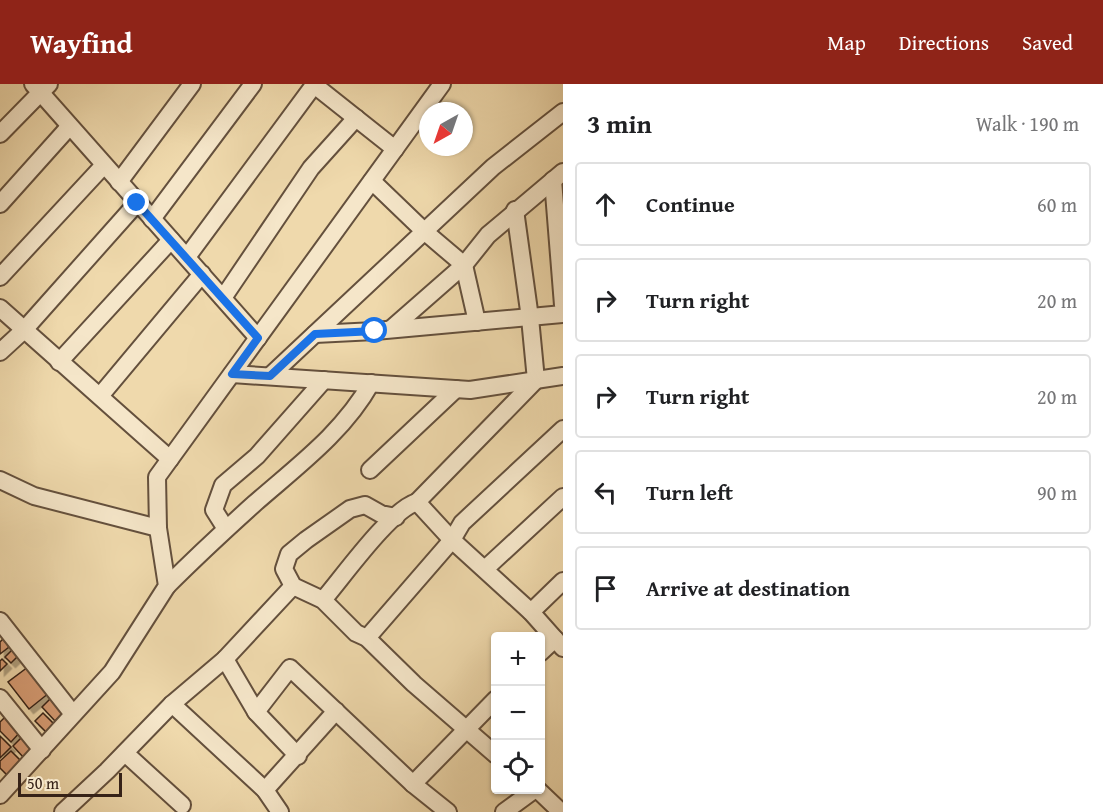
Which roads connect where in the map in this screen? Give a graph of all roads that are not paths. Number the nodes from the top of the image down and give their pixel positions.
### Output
1 (192, 84) edge
2 (253, 84) edge
3 (313, 84) edge
4 (442, 84) edge
5 (40, 87) edge
6 (563, 112) edge
7 (356, 118) junction
8 (69, 127) junction
9 (0, 134) edge
10 (395, 149) junction
11 (104, 165) junction
12 (558, 176) edge
13 (372, 181) junction
14 (119, 182) junction
15 (137, 203) junction
16 (0, 204) edge
17 (515, 210) junction
18 (152, 219) junction
19 (424, 231) junction
20 (171, 240) junction
21 (187, 257) junction
22 (464, 265) junction
23 (202, 274) junction
24 (0, 277) edge
25 (223, 298) junction
26 (563, 305) edge
27 (0, 308) edge
28 (563, 314) edge
29 (530, 318) junction
30 (477, 322) junction
31 (391, 329) junction
32 (24, 330) junction
33 (315, 334) junction
34 (258, 338) junction
35 (0, 352) edge
36 (59, 362) junction
37 (232, 374) junction
38 (270, 376) junction
39 (563, 376) edge
40 (324, 380) junction
41 (536, 380) junction
42 (371, 383) junction
43 (456, 389) junction
44 (100, 396) junction
45 (563, 429) edge
46 (170, 459) junction
47 (370, 470) dead end
48 (0, 480) edge
49 (563, 497) edge
50 (417, 502) junction
51 (396, 517) junction
52 (158, 528) junction
53 (226, 529) junction
54 (452, 540) junction
55 (485, 569) junction
56 (563, 581) edge
57 (167, 586) junction
58 (293, 586) junction
59 (323, 600) junction
60 (531, 612) junction
61 (0, 621) edge
62 (367, 638) junction
63 (559, 643) edge
64 (545, 650) edge
65 (225, 659) junction
66 (0, 698) edge
67 (491, 703) edge
68 (172, 704) junction
69 (336, 711) junction
70 (256, 712) junction
71 (74, 714) junction
72 (465, 730) junction
73 (42, 750) junction
74 (491, 752) edge
75 (124, 753) junction
76 (297, 756) junction
77 (413, 784) junction
78 (2, 788) edge
79 (265, 790) junction
80 (529, 794) edge
81 (541, 794) edge
82 (182, 806) dead end
83 (63, 812) edge
84 (279, 812) edge
85 (447, 812) edge
86 (504, 812) edge
87 (561, 812) edge

1 - 14 street
2 - 18 street
3 - 7 street
3 - 21 street
4 - 10 street
5 - 8 street
5 - 9 street
6 - 19 street
7 - 10 street
7 - 25 street
8 - 11 street
8 - 16 street
10 - 13 street
11 - 14 street
11 - 24 street
12 - 17 street
12 - 26 street
13 - 19 street
13 - 34 street
14 - 15 street
15 - 18 street
15 - 32 street
17 - 22 street
17 - 29 street
18 - 20 street
19 - 22 street
19 - 33 street
20 - 21 street
20 - 36 street
21 - 23 street
22 - 30 street
22 - 31 street
23 - 25 street
23 - 44 street
25 - 34 street
27 - 32 street
28 - 29 street
29 - 30 street
29 - 41 street
30 - 31 street
31 - 33 street
32 - 35 street
32 - 36 street
33 - 38 street
34 - 37 street
36 - 44 street
37 - 38 street
37 - 46 street
38 - 40 street
39 - 41 street
40 - 42 street
40 - 53 street
41 - 43 street
41 - 50 street
42 - 43 street
42 - 53 street
43 - 47 street
44 - 46 street
45 - 54 street
46 - 52 street
48 - 52 street
49 - 55 street
50 - 51 street
50 - 54 street
51 - 58 street
51 - 59 street
52 - 57 street
53 - 57 street
54 - 55 street
54 - 62 street
55 - 60 street
56 - 60 street
57 - 71 street
58 - 59 street
58 - 65 street
59 - 62 street
60 - 63 street
61 - 71 street
62 - 72 street
63 - 64 street
65 - 68 street
65 - 70 street
66 - 73 street
67 - 72 street
68 - 75 street
68 - 79 street
69 - 70 street
69 - 76 street
69 - 77 street
70 - 76 street
71 - 73 street
72 - 74 street
72 - 77 street
73 - 78 street
75 - 82 street
75 - 83 street
76 - 79 street
77 - 85 street
79 - 84 street
80 - 86 street
81 - 87 street

